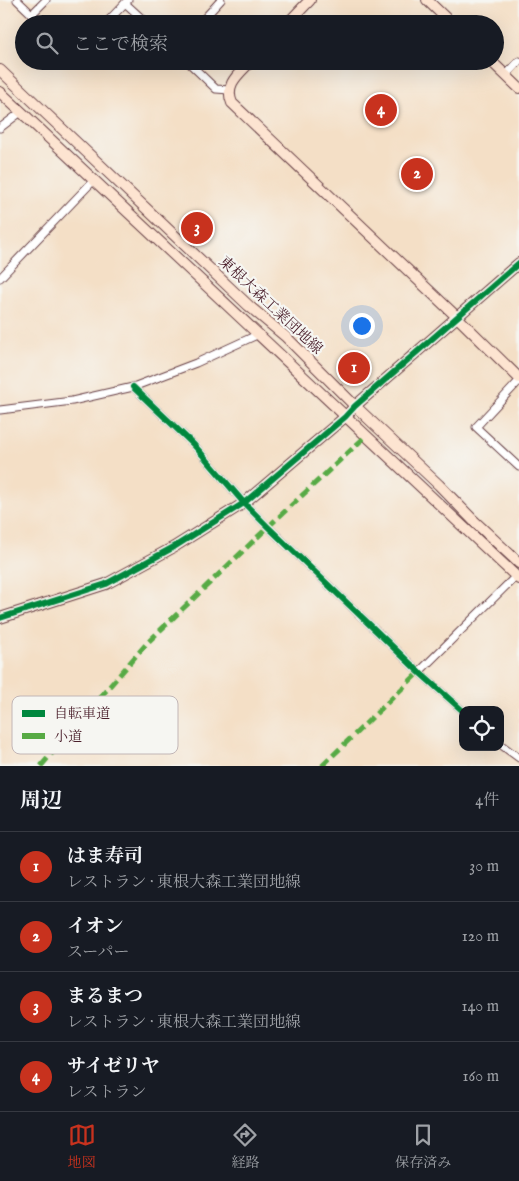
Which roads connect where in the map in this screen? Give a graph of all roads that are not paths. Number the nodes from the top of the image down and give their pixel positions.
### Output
1 (17, 0) edge
2 (46, 0) edge
3 (222, 0) edge
4 (310, 0) edge
5 (427, 0) edge
6 (127, 2) edge
7 (32, 14) joint
8 (114, 15) edge
9 (139, 15) edge
10 (208, 15) edge
11 (296, 15) edge
12 (443, 15) edge
13 (519, 61) edge
14 (0, 70) edge
15 (197, 70) edge
16 (243, 70) edge
17 (501, 70) edge
18 (506, 75) junction
19 (519, 88) edge
20 (229, 90) junction
21 (0, 92) edge
22 (21, 112) junction
23 (0, 128) edge
24 (94, 180) junction
25 (519, 263) edge
26 (0, 278) edge
27 (457, 317) junction
28 (259, 334) junction
29 (519, 379) edge
30 (133, 386) junction
31 (355, 406) junction
32 (0, 410) edge
33 (345, 417) junction
34 (519, 467) edge
35 (244, 503) junction
36 (519, 563) edge
37 (518, 578) edge
38 (0, 618) edge
39 (419, 672) junction
40 (459, 707) edge
41 (504, 747) edge
42 (519, 758) edge

1 - 7 street
2 - 7 street
3 - 10 street
4 - 11 main road
5 - 12 main road
6 - 8 street
6 - 9 street
13 - 18 street
14 - 31 main road, 東根大森工業団地線
15 - 20 street
16 - 20 main road
17 - 18 main road
18 - 19 main road
20 - 27 main road
21 - 22 main road, 東根大森工業団地線
22 - 23 street
22 - 24 main road, 東根大森工業団地線
24 - 26 street
24 - 28 main road, 東根大森工業団地線
25 - 27 main road
27 - 29 main road
27 - 31 main road
28 - 30 street
28 - 33 main road, 東根大森工業団地線
29 - 34 street
30 - 32 street
30 - 35 street
31 - 33 main road
31 - 36 main road, 東根大森工業団地線
33 - 35 main road
33 - 37 main road, 東根大森工業団地線
35 - 38 main road
35 - 39 street
37 - 39 street
39 - 40 street
41 - 42 street

